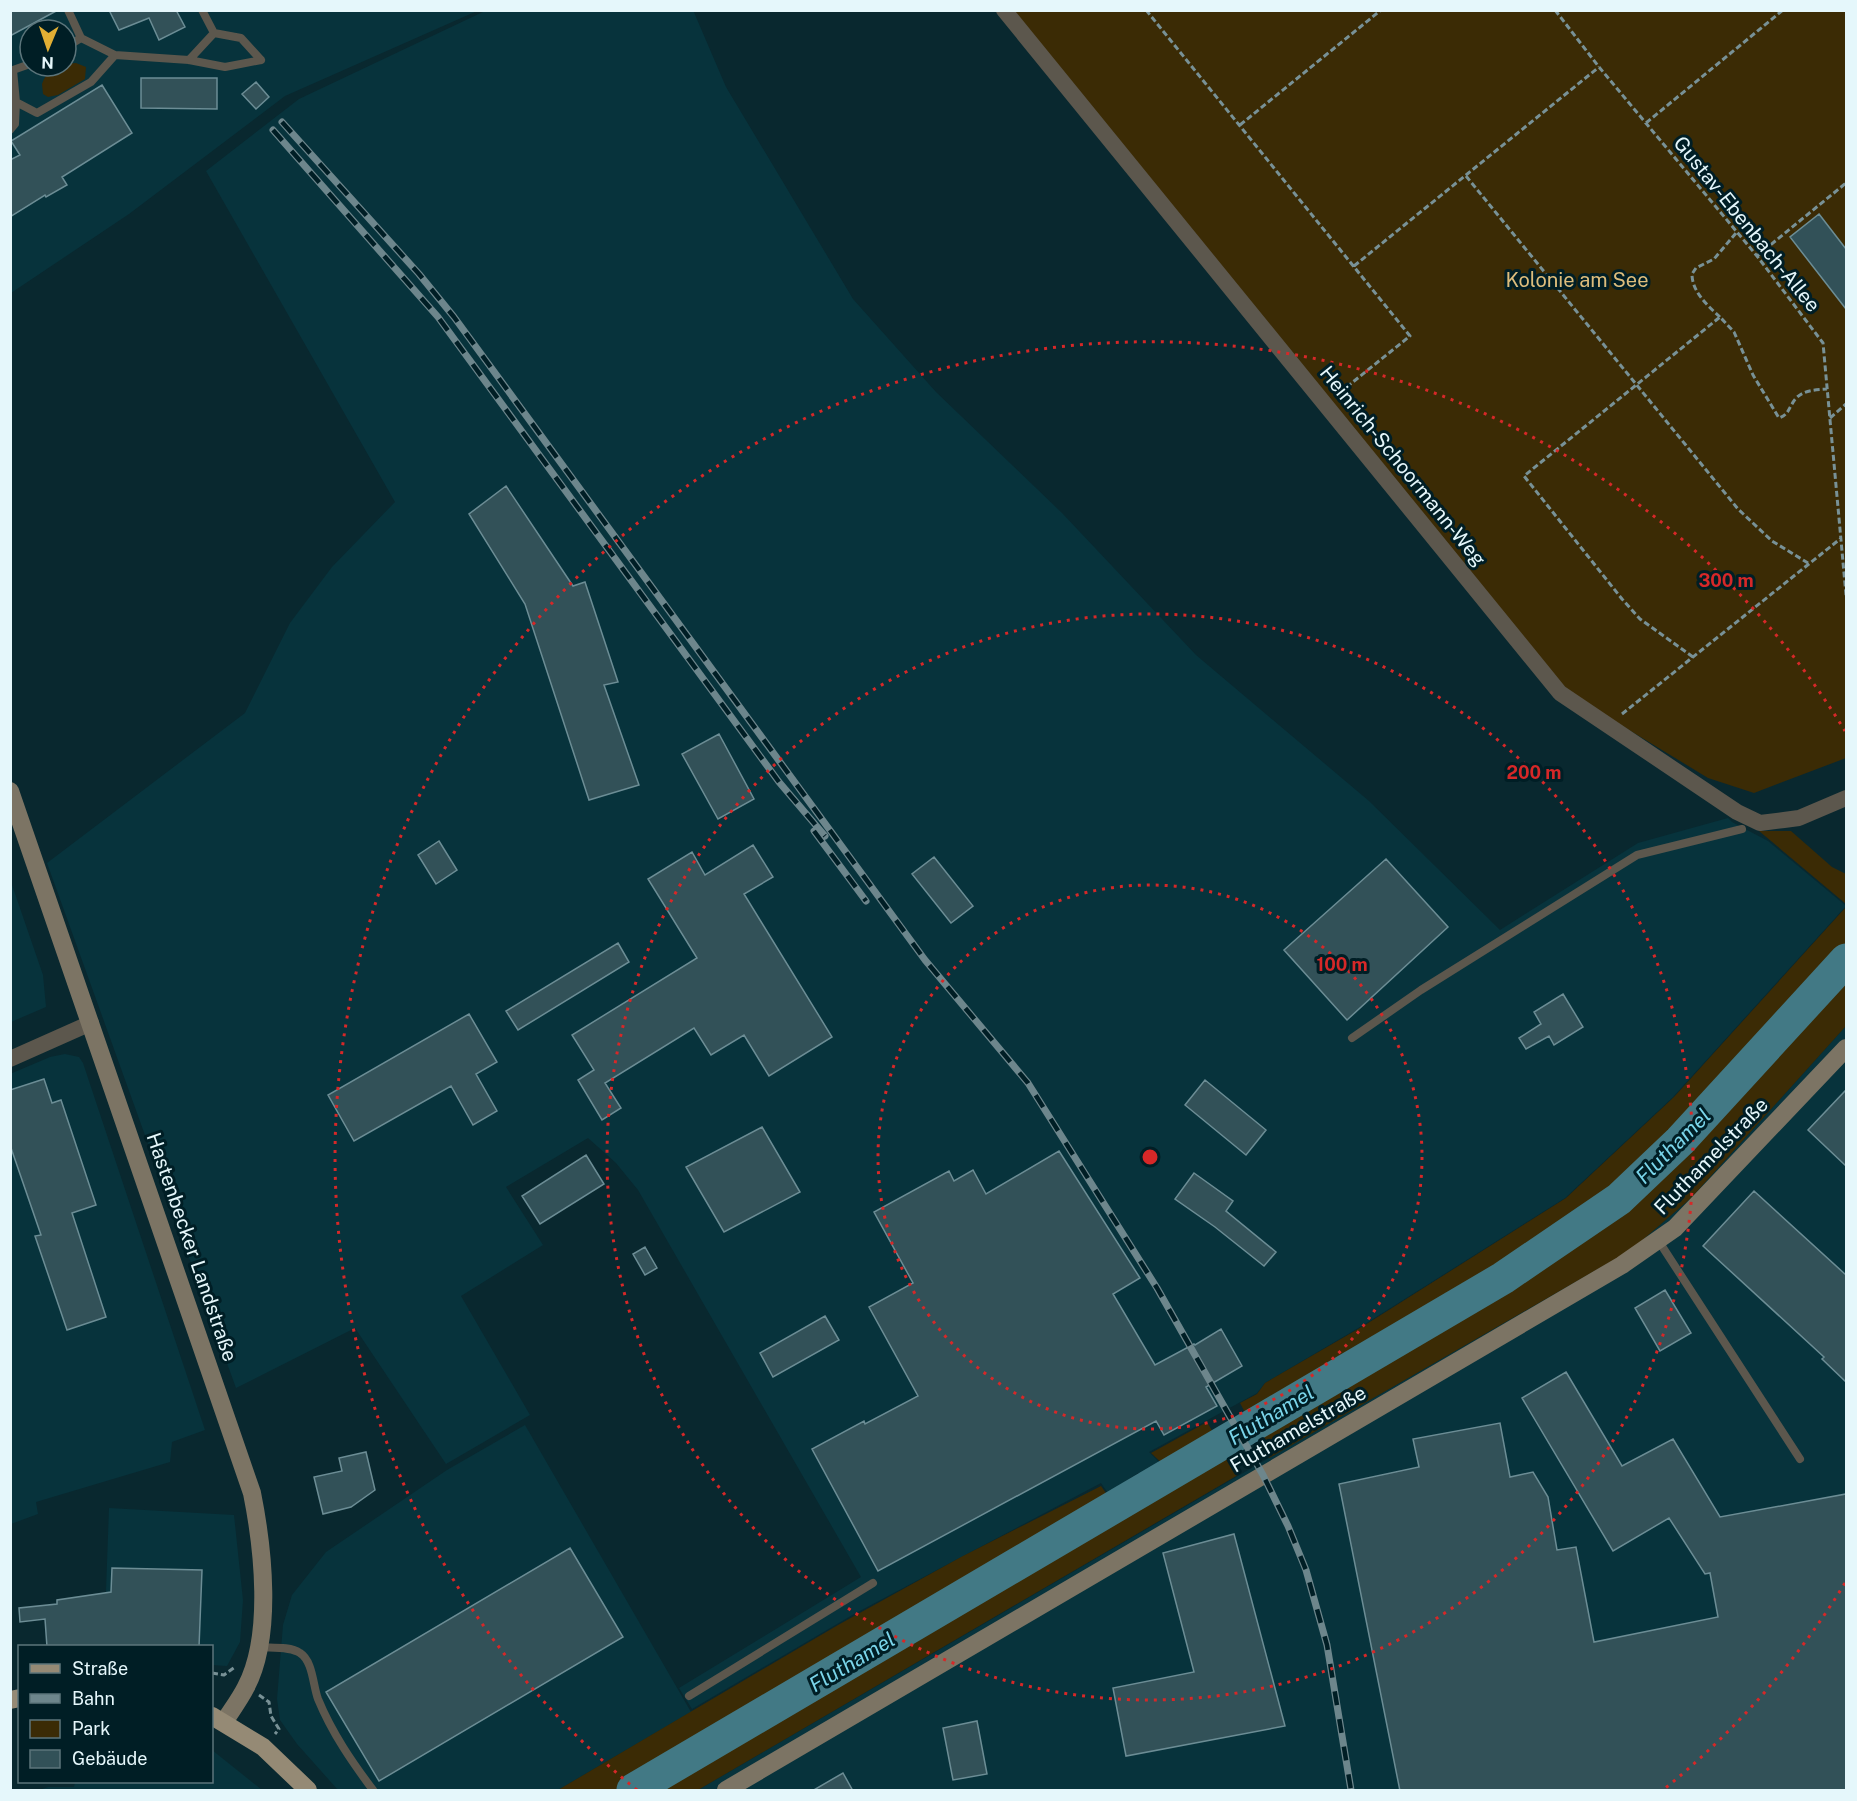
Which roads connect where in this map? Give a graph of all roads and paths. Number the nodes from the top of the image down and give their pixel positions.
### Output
1 (68, 10) edge
2 (202, 10) edge
3 (1004, 10) edge
4 (1146, 10) edge
5 (1381, 10) edge
6 (1555, 10) edge
7 (1783, 10) edge
8 (214, 33) junction
9 (81, 38) junction
10 (78, 40) edge
11 (115, 56) junction
12 (189, 60) junction
13 (1599, 67) junction
14 (12, 69) edge
15 (16, 102) junction
16 (1646, 123) junction
17 (1240, 125) junction
18 (10, 130) edge
19 (1466, 176) junction
20 (1846, 183) edge
21 (1737, 232) junction
22 (1757, 256) junction
23 (1354, 266) junction
24 (1720, 317) junction
25 (1636, 384) junction
26 (1827, 389) junction
27 (1326, 404) junction
28 (1846, 404) edge
29 (1830, 417) junction
30 (1840, 538) junction
31 (1808, 563) junction
32 (1846, 595) edge
33 (1693, 657) junction
34 (1608, 726) junction
35 (10, 791) edge
36 (1846, 798) edge
37 (1742, 829) dead end
38 (91, 1023) junction
39 (1352, 1038) dead end
40 (1846, 1048) edge
41 (10, 1059) edge
42 (1658, 1240) junction
43 (1800, 1459) dead end
44 (873, 1583) dead end
45 (259, 1647) junction
46 (689, 1696) dead end
47 (270, 1702) dead end
48 (218, 1719) edge
49 (263, 1747) junction
50 (308, 1791) edge
51 (373, 1791) edge
52 (726, 1791) edge

1 - 9 lane
2 - 8 lane
3 - 27 street, Heinrich-Schoormann-Weg
4 - 17 path
5 - 17 path
6 - 13 path, Gustav-Ebenbach-Allee
7 - 16 path
8 - 12 lane
8 - 12 lane
9 - 10 lane
9 - 11 lane
11 - 12 lane
11 - 15 lane
13 - 16 path, Gustav-Ebenbach-Allee
13 - 19 path
14 - 15 lane
15 - 18 lane
16 - 21 path, Gustav-Ebenbach-Allee
17 - 23 path
19 - 23 path
19 - 25 path
20 - 22 path
21 - 22 path, Gustav-Ebenbach-Allee
21 - 24 path
22 - 26 path, Gustav-Ebenbach-Allee
23 - 27 path
24 - 25 path
24 - 26 path
25 - 31 path
25 - 33 path
26 - 29 path, Gustav-Ebenbach-Allee
27 - 34 street, Heinrich-Schoormann-Weg
28 - 29 path
29 - 30 path, Gustav-Ebenbach-Allee
30 - 31 path
30 - 32 path, Gustav-Ebenbach-Allee
31 - 33 path
33 - 34 path
34 - 36 street, Heinrich-Schoormann-Weg
35 - 38 main road, Hastenbecker Landstraße
37 - 39 lane
38 - 41 street
38 - 45 main road, Hastenbecker Landstraße
40 - 42 main road, Fluthamelstraße
42 - 43 lane
42 - 52 main road, Fluthamelstraße
44 - 46 lane
45 - 48 main road, Hastenbecker Landstraße
45 - 51 lane
47 - 49 path
48 - 49 main road
49 - 50 main road

